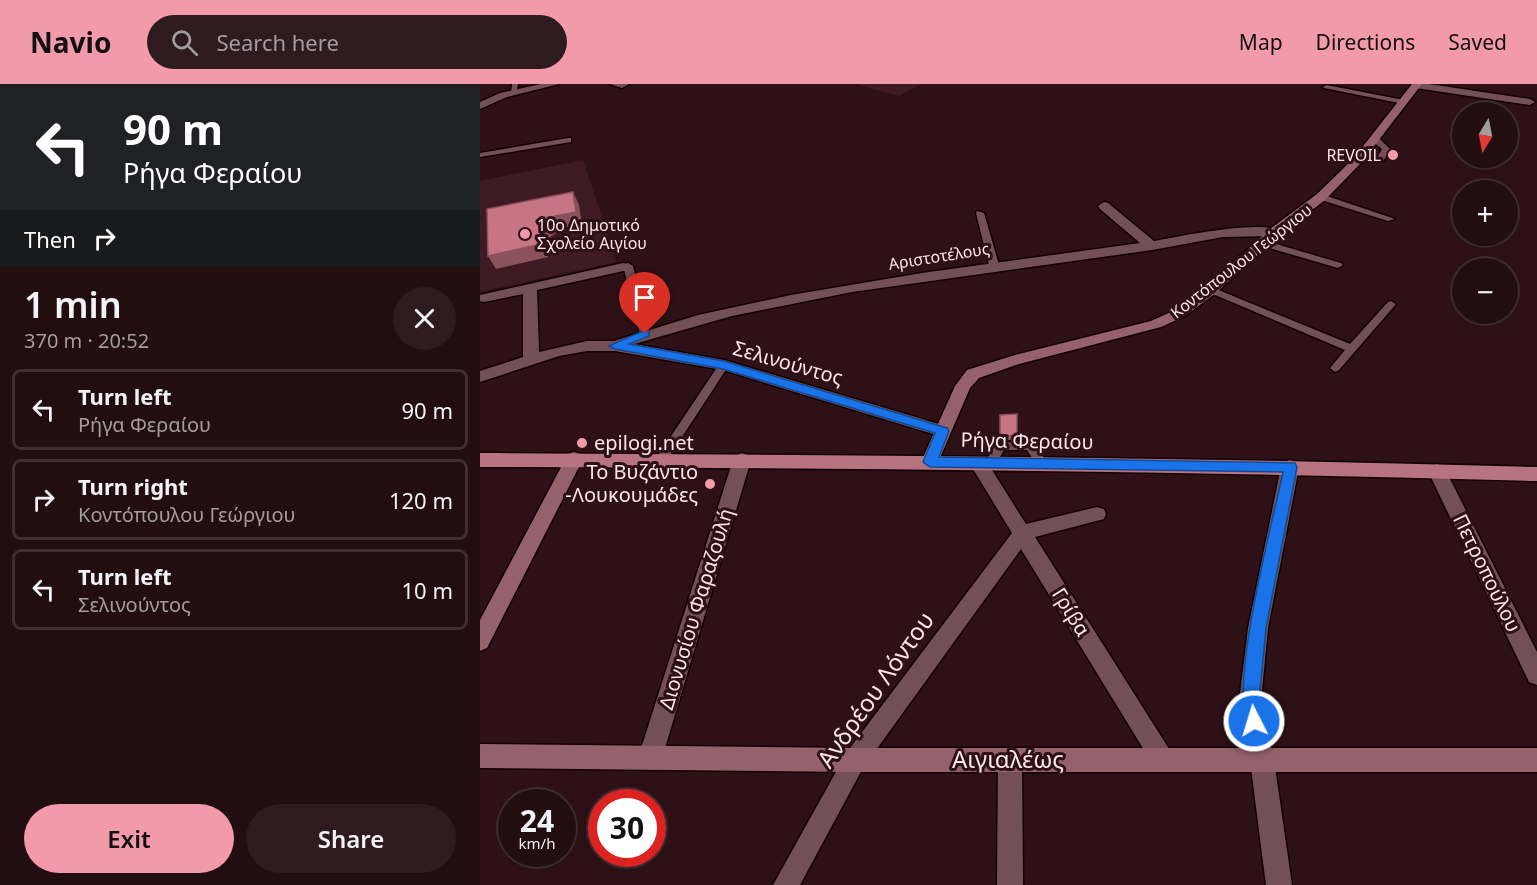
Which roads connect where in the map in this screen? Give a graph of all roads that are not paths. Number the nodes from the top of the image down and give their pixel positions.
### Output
1 (554, 84) edge
2 (613, 84) edge
3 (626, 84) edge
4 (1416, 85) edge
5 (1326, 87) dead end
6 (514, 89) edge
7 (1404, 102) junction
8 (1530, 102) dead end
9 (480, 106) edge
10 (568, 140) dead end
11 (480, 155) edge
12 (1321, 197) junction
13 (1104, 206) dead end
14 (980, 213) dead end
15 (1390, 219) dead end
16 (1275, 232) junction
17 (1262, 243) junction
18 (1152, 246) junction
19 (994, 265) junction
20 (1338, 265) dead end
21 (622, 267) joint
22 (530, 288) junction
23 (1210, 290) junction
24 (484, 298) dead end
25 (1390, 304) dead end
26 (645, 334) junction
27 (615, 346) junction
28 (1352, 349) junction
29 (531, 358) junction
30 (724, 365) junction
31 (1335, 368) dead end
32 (480, 377) edge
33 (943, 431) junction
34 (574, 459) junction
35 (480, 460) edge
36 (661, 460) junction
37 (742, 460) junction
38 (930, 462) junction
39 (985, 464) junction
40 (1290, 467) junction
41 (1437, 471) junction
42 (1537, 474) edge
43 (1097, 514) dead end
44 (1022, 533) junction
45 (480, 641) edge
46 (1537, 675) edge
47 (480, 756) edge
48 (650, 758) junction
49 (855, 760) junction
50 (1010, 760) junction
51 (1163, 760) junction
52 (1262, 760) junction
53 (1537, 760) edge
54 (786, 885) edge
55 (1010, 885) edge
56 (1279, 885) edge

1 - 6 street
2 - 3 lane
4 - 7 main road, Κοντόπουλου Γεώργιου
4 - 8 street
5 - 7 lane
6 - 9 street
7 - 12 main road, Κοντόπουλου Γεώργιου
10 - 11 lane
12 - 15 lane
12 - 16 main road, Κοντόπουλου Γεώργιου
13 - 18 street
14 - 19 lane
16 - 17 main road, Κοντόπουλου Γεώργιου
16 - 18 street, Αριστοτέλους
17 - 20 lane
17 - 23 main road, Κοντόπουλου Γεώργιου
18 - 19 street, Αριστοτέλους
19 - 26 street, Αριστοτέλους
21 - 22 street
21 - 26 lane
22 - 24 street
22 - 29 street
23 - 28 lane
23 - 33 main road, Κοντόπουλου Γεώργιου
25 - 28 lane
26 - 27 street, Αριστοτέλους
27 - 29 street, Σελινούντος
27 - 30 street, Σελινούντος
28 - 31 lane
29 - 32 street, Σελινούντος
30 - 33 street, Σελινούντος
30 - 36 lane
33 - 38 main road, Κοντόπουλου Γεώργιου
34 - 35 main road, Ρήγα Φεραίου
34 - 36 main road, Ρήγα Φεραίου
34 - 45 main road
36 - 37 main road, Ρήγα Φεραίου
37 - 38 main road, Ρήγα Φεραίου
37 - 48 street, Διονυσίου Φαραζουλή
38 - 39 main road, Ρήγα Φεραίου
39 - 40 main road, Ρήγα Φεραίου
39 - 44 street, Γρίβα
40 - 41 main road, Ρήγα Φεραίου
40 - 52 street
41 - 42 main road, Ρήγα Φεραίου
41 - 46 street, Πετροπούλου
43 - 44 street
44 - 49 street, Ανδρέου Λόντου
44 - 51 street, Γρίβα
47 - 48 main road, Αιγιαλέως
48 - 49 main road, Αιγιαλέως
49 - 50 main road, Αιγιαλέως
49 - 54 street, Ανδρέου Λόντου
50 - 51 main road, Αιγιαλέως
50 - 55 street
51 - 52 main road, Αιγιαλέως
52 - 53 main road, Αιγιαλέως
52 - 56 street

